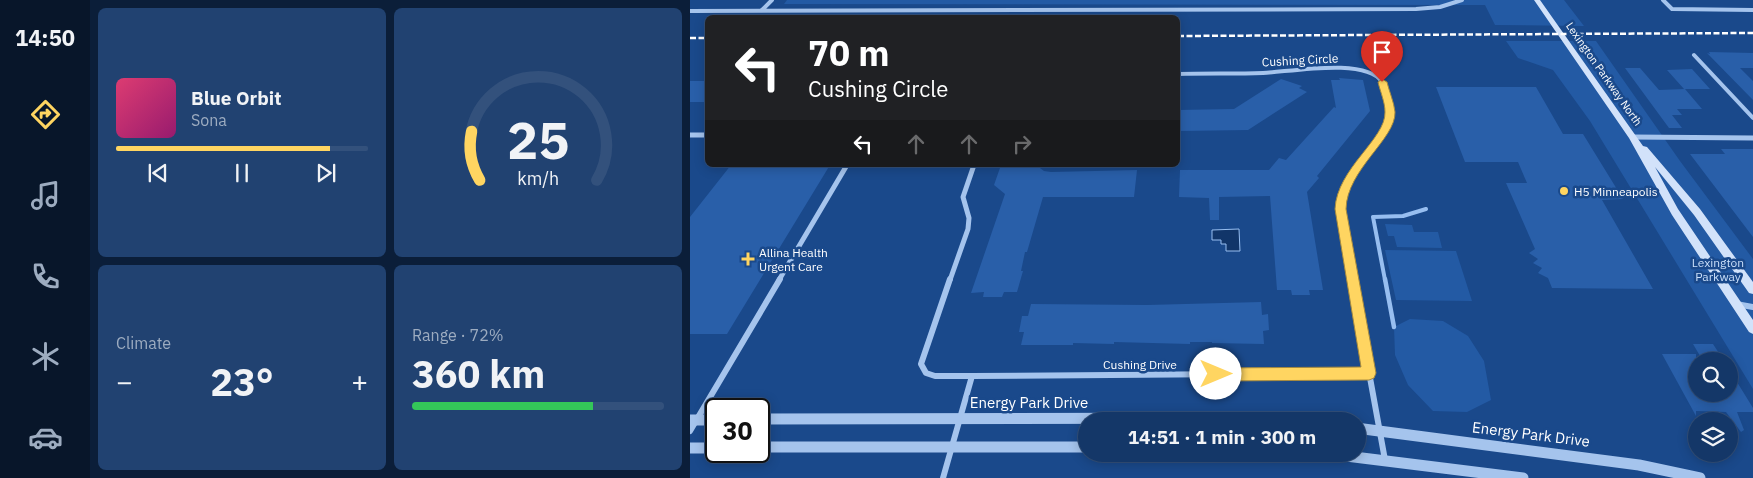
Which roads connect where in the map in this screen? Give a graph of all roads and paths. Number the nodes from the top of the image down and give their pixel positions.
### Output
1 (772, 0) edge
2 (1462, 0) edge
3 (1536, 0) edge
4 (1663, 0) edge
5 (762, 10) junction
6 (1753, 10) edge
7 (690, 11) edge
8 (1694, 55) dead end
9 (1180, 74) edge
10 (1753, 118) edge
11 (690, 136) edge
12 (705, 136) edge
13 (1633, 137) junction
14 (1753, 138) edge
15 (846, 167) edge
16 (973, 167) edge
17 (1753, 290) edge
18 (1736, 304) junction
19 (1753, 306) edge
20 (1753, 329) edge
21 (1369, 373) junction
22 (972, 376) junction
23 (960, 418) junction
24 (1078, 418) edge
25 (770, 419) edge
26 (693, 420) edge
27 (1366, 429) edge
28 (690, 431) edge
29 (1379, 431) junction
30 (770, 447) edge
31 (953, 447) junction
32 (1078, 447) edge
33 (690, 448) edge
34 (705, 448) edge
35 (1366, 458) edge
36 (1385, 460) junction
37 (944, 478) edge
38 (1523, 478) edge
39 (1700, 478) edge

1 - 5 street
2 - 5 street
3 - 13 main road, Lexington Parkway North
4 - 6 street
5 - 7 street
8 - 10 street
9 - 21 street, Cushing Circle
11 - 12 street
13 - 14 street
13 - 17 main road, Lexington Parkway North
13 - 18 main road, Lexington Parkway North
15 - 26 street
16 - 22 street
18 - 19 street
18 - 20 main road, Lexington Parkway North
21 - 22 street, Cushing Drive
21 - 29 street, Cushing Circle
22 - 23 street
23 - 24 street, Energy Park Drive
23 - 25 street, Energy Park Drive
23 - 31 street
26 - 28 street
27 - 29 street, Energy Park Drive
29 - 36 street, Cushing Circle
29 - 39 street, Energy Park Drive
30 - 31 street
31 - 32 street
31 - 37 street
33 - 34 street
35 - 36 street
36 - 38 street

